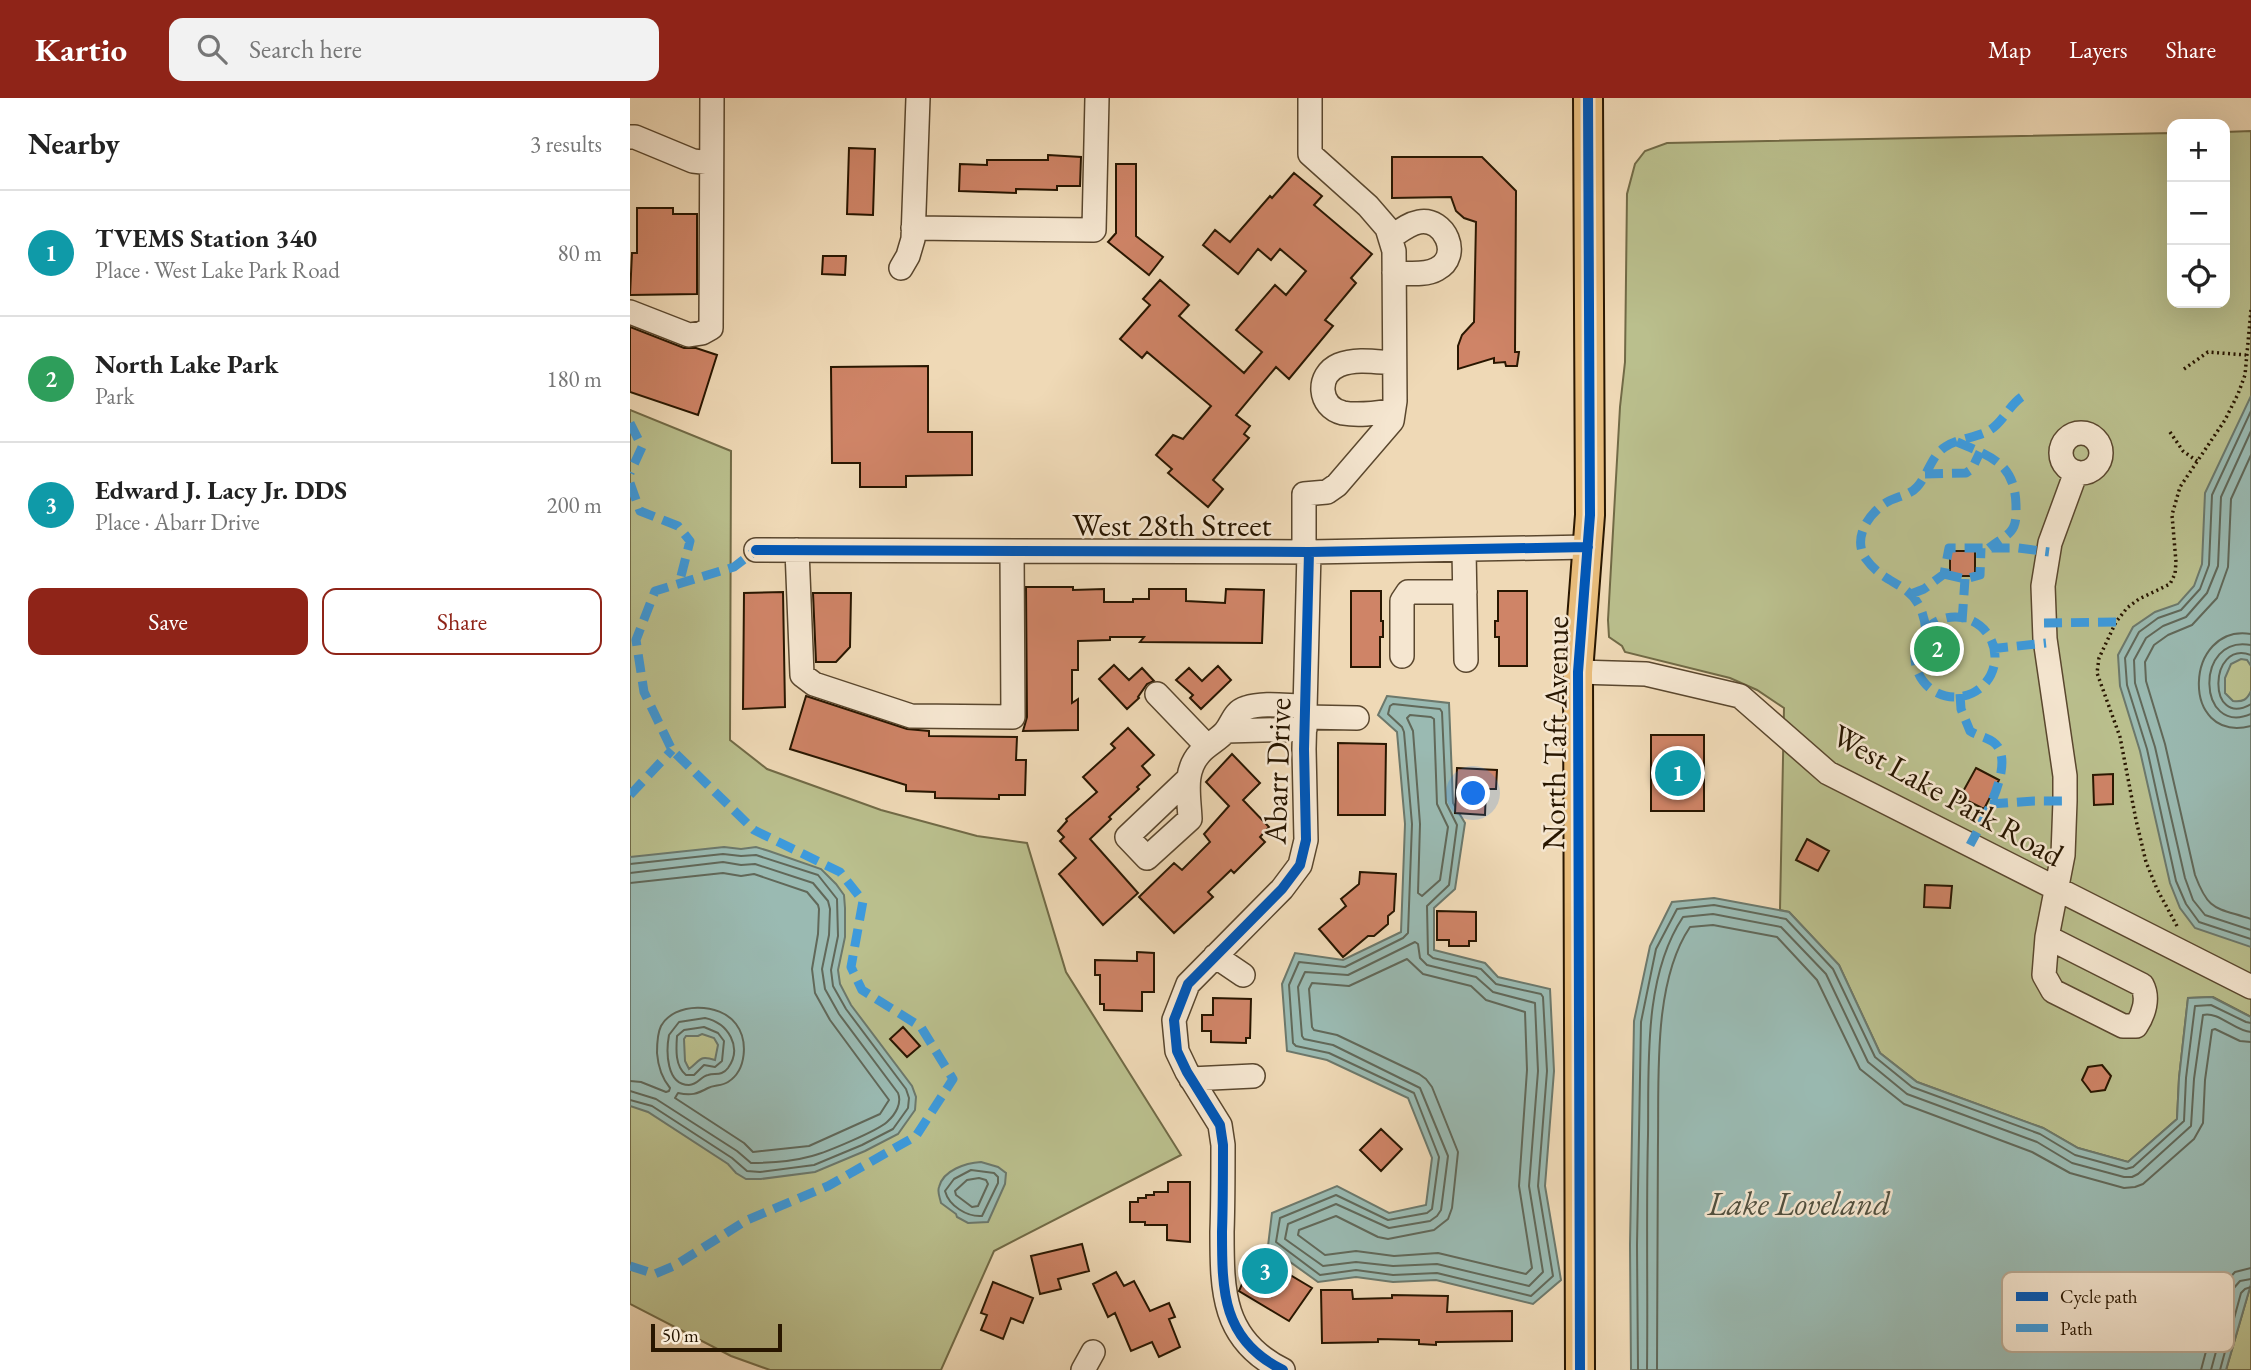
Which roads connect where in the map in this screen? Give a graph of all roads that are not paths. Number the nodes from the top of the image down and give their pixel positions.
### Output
1 (712, 98) edge
2 (918, 98) edge
3 (1097, 98) edge
4 (1310, 98) edge
5 (1588, 98) edge
6 (630, 137) edge
7 (711, 163) junction
8 (914, 228) junction
9 (1390, 238) junction
10 (901, 268) dead end
11 (1394, 272) junction
12 (630, 312) edge
13 (1394, 363) junction
14 (1393, 411) junction
15 (2076, 472) dead end
16 (1588, 547) junction
17 (756, 550) dead end
18 (797, 550) junction
19 (1464, 550) junction
20 (1012, 551) junction
21 (1307, 552) junction
22 (1465, 592) junction
23 (1402, 656) dead end
24 (1466, 660) dead end
25 (1578, 672) junction
26 (1157, 694) dead end
27 (1305, 717) junction
28 (1357, 718) dead end
29 (1207, 746) junction
30 (1188, 779) dead end
31 (2055, 889) junction
32 (2047, 937) junction
33 (1214, 956) junction
34 (1243, 975) dead end
35 (2251, 987) edge
36 (1253, 1076) dead end
37 (1191, 1079) junction
38 (1283, 1370) edge
39 (1580, 1370) edge

1 - 7 street
2 - 8 street
3 - 8 street
4 - 9 street
5 - 16 main road, North Taft Avenue
6 - 7 street
7 - 12 street
8 - 10 street
9 - 11 street
9 - 11 street
11 - 13 street
13 - 14 street
13 - 14 street
14 - 21 street, Abarr Drive
15 - 31 street
16 - 19 street, West 28th Street
16 - 25 main road, North Taft Avenue
17 - 18 street, West 28th Street
18 - 20 street, West 28th Street
18 - 20 street
19 - 21 street, West 28th Street
19 - 22 street
20 - 21 street, West 28th Street
21 - 27 street, Abarr Drive
22 - 23 street
22 - 24 street
25 - 31 street, West Lake Park Road
25 - 39 main road, North Taft Avenue
26 - 29 street
27 - 28 street
27 - 29 street
27 - 33 street, Abarr Drive
29 - 30 street
31 - 32 street
31 - 35 street, West Lake Park Road
32 - 32 street
33 - 34 street
33 - 37 street, Abarr Drive
36 - 37 street
37 - 38 street, Abarr Drive

